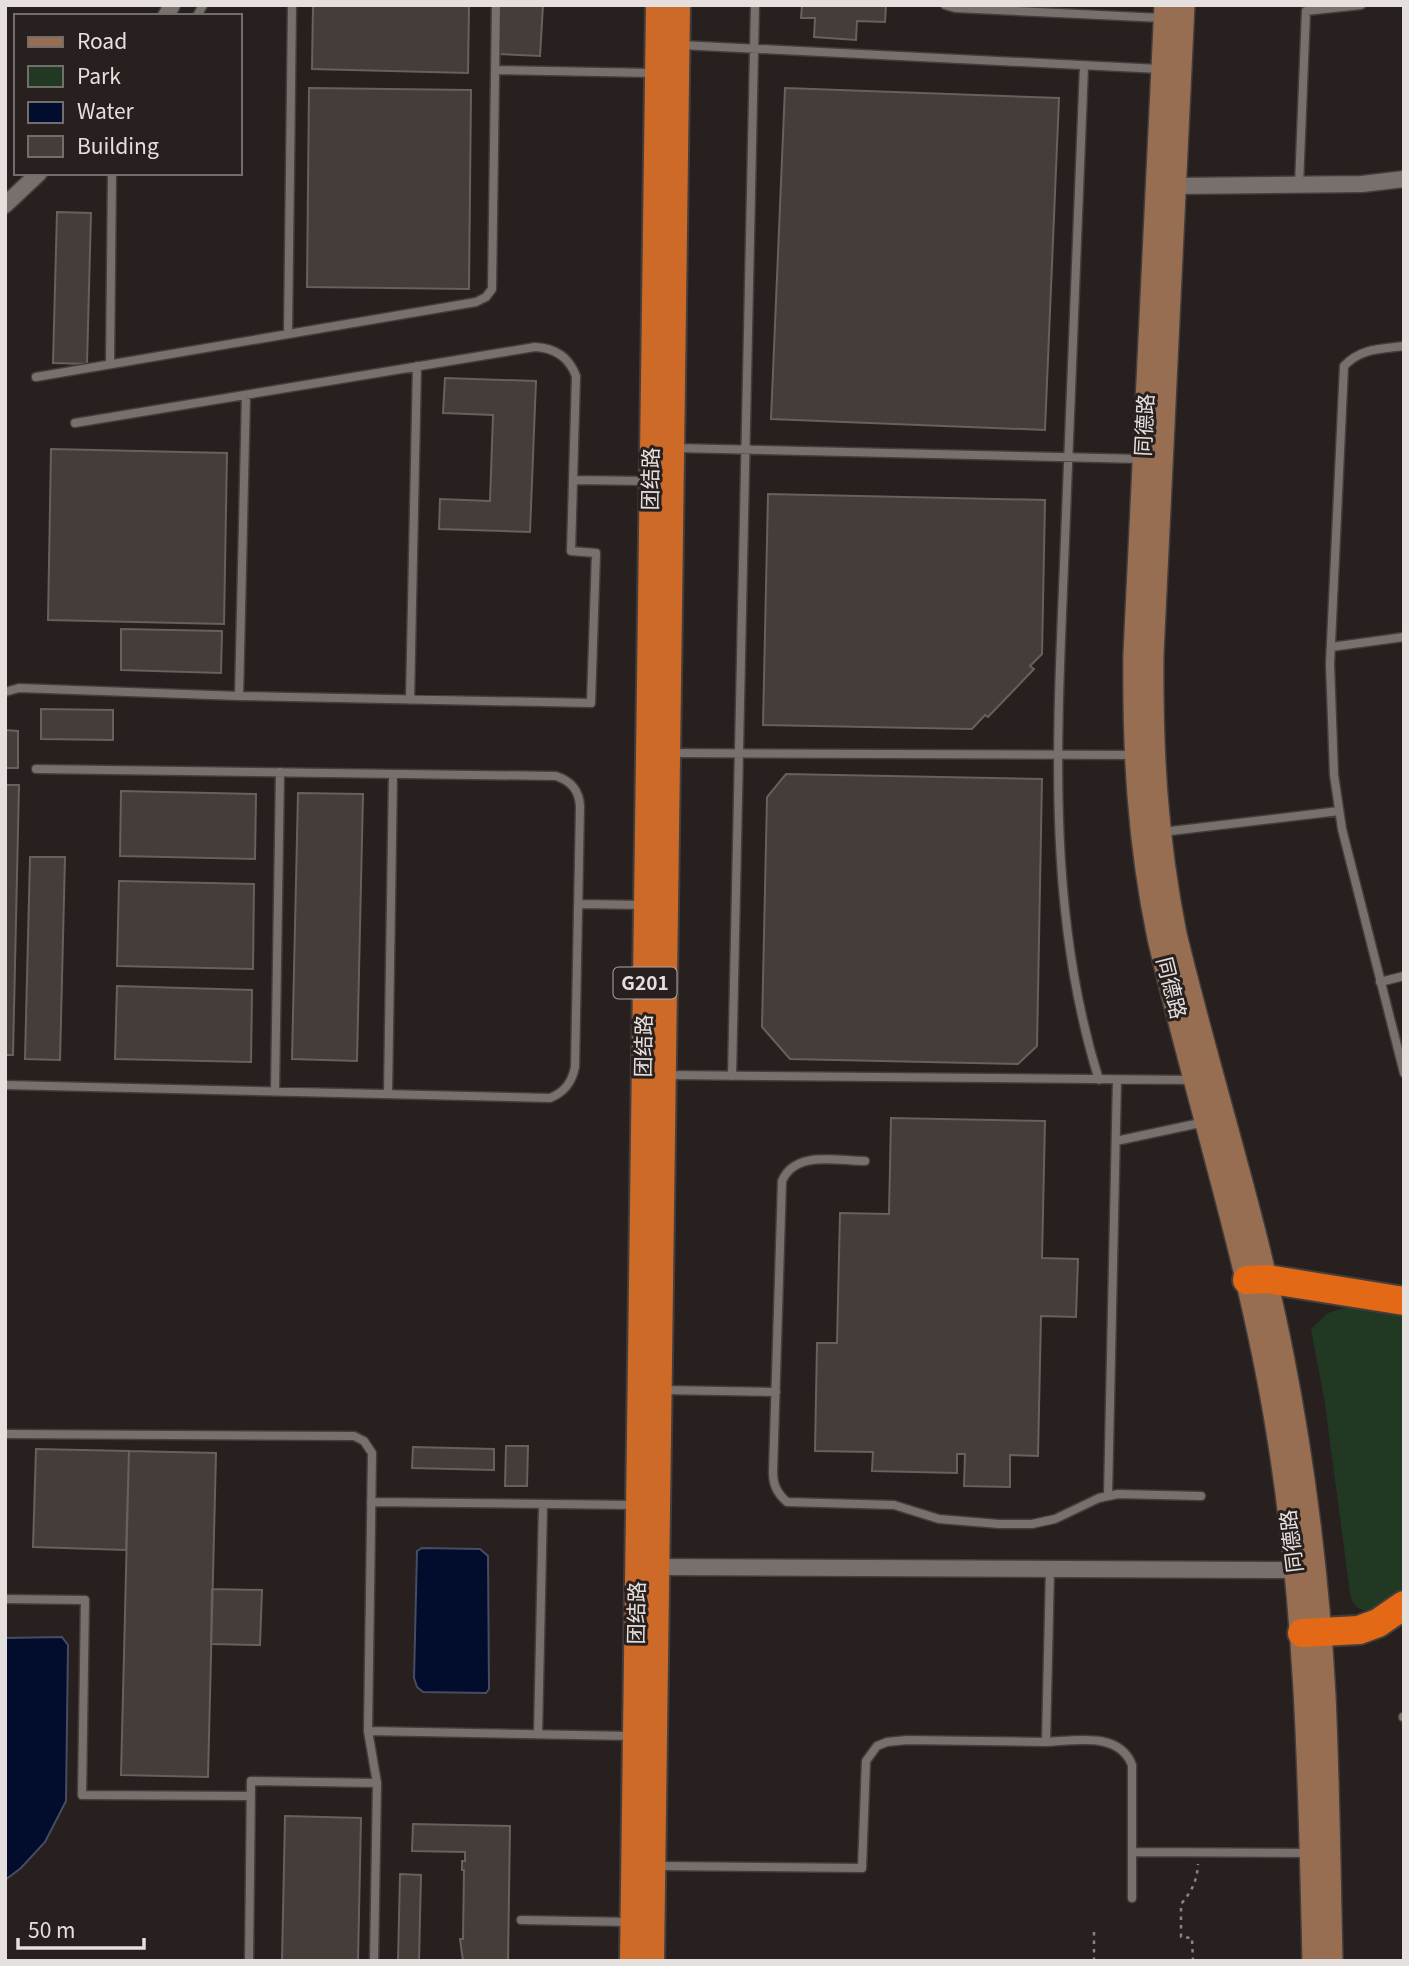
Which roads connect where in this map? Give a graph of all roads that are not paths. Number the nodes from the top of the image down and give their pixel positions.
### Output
1 (292, 5) edge
2 (496, 5) edge
3 (658, 5) edge
4 (678, 5) edge
5 (755, 5) edge
6 (945, 5) edge
7 (1184, 5) edge
8 (1361, 5) edge
9 (1165, 12) edge
10 (678, 45) junction
11 (754, 49) junction
12 (1084, 66) junction
13 (1162, 69) junction
14 (495, 70) junction
15 (657, 74) junction
16 (37, 175) edge
17 (112, 175) edge
18 (1404, 179) edge
19 (1299, 185) junction
20 (1176, 186) junction
21 (5, 205) edge
22 (288, 334) junction
23 (1404, 346) edge
24 (110, 364) junction
25 (417, 366) junction
26 (36, 377) dead end
27 (246, 395) junction
28 (75, 423) dead end
29 (672, 448) junction
30 (746, 450) junction
31 (1068, 457) junction
32 (1143, 459) junction
33 (573, 480) junction
34 (651, 481) junction
35 (1404, 637) edge
36 (1331, 647) junction
37 (5, 692) edge
38 (239, 696) junction
39 (410, 700) junction
40 (668, 753) junction
41 (739, 753) junction
42 (1056, 755) junction
43 (1134, 755) junction
44 (36, 769) dead end
45 (280, 772) junction
46 (393, 774) junction
47 (1339, 811) junction
48 (1159, 832) junction
49 (580, 904) junction
50 (646, 905) junction
51 (1404, 976) edge
52 (1381, 982) junction
53 (1404, 1073) edge
54 (664, 1075) junction
55 (732, 1076) junction
56 (1099, 1080) junction
57 (1117, 1080) junction
58 (1195, 1080) junction
59 (5, 1085) edge
60 (275, 1091) junction
61 (388, 1094) junction
62 (1206, 1122) junction
63 (1115, 1141) junction
64 (865, 1161) dead end
65 (1257, 1280) junction
66 (1404, 1301) edge
67 (660, 1390) junction
68 (776, 1392) junction
69 (5, 1434) edge
70 (1108, 1496) junction
71 (1202, 1496) dead end
72 (372, 1502) junction
73 (543, 1504) junction
74 (638, 1505) junction
75 (658, 1567) junction
76 (1050, 1569) junction
77 (1296, 1570) junction
78 (5, 1599) edge
79 (1404, 1605) edge
80 (1311, 1632) junction
81 (368, 1731) junction
82 (538, 1734) junction
83 (635, 1737) junction
84 (1046, 1742) junction
85 (377, 1783) junction
86 (251, 1796) junction
87 (1132, 1852) junction
88 (1310, 1853) junction
89 (654, 1866) junction
90 (1132, 1898) dead end
91 (521, 1920) dead end
92 (633, 1922) junction
93 (249, 1961) edge
94 (374, 1961) edge
95 (632, 1961) edge
96 (652, 1961) edge
97 (1313, 1961) edge
98 (1332, 1961) edge

1 - 22 lane
2 - 14 lane
3 - 15 highway, 团结路 / G201
4 - 10 highway, 团结路 / G201
5 - 11 lane
6 - 9 lane
7 - 20 main road, 同德路
8 - 19 lane
9 - 13 main road, 同德路
10 - 11 lane
10 - 29 highway, 团结路 / G201
11 - 12 lane
11 - 30 lane
12 - 13 lane
12 - 31 lane
13 - 32 main road, 同德路
14 - 15 lane
14 - 22 lane
15 - 34 highway, 团结路 / G201
16 - 21 street
17 - 24 lane
18 - 19 street
19 - 20 street
20 - 48 main road, 同德路
22 - 24 lane
23 - 36 lane
24 - 26 lane
25 - 27 lane
25 - 33 lane
25 - 39 lane
27 - 28 lane
27 - 38 lane
29 - 30 lane
29 - 40 highway, 团结路 / G201
30 - 31 lane
30 - 41 lane
31 - 32 lane
31 - 42 lane
32 - 43 main road, 同德路
33 - 34 lane
33 - 39 lane
34 - 50 highway, 团结路 / G201
35 - 36 lane
36 - 47 lane
37 - 38 lane
38 - 39 lane
40 - 41 lane
40 - 54 highway, 团结路 / G201
41 - 42 lane
41 - 55 lane
42 - 43 lane
42 - 56 lane
43 - 58 main road, 同德路
44 - 45 lane
45 - 46 lane
45 - 60 lane
46 - 49 lane
46 - 61 lane
47 - 48 lane
47 - 52 lane
48 - 65 main road, 同德路
49 - 50 lane
49 - 61 lane
50 - 74 highway, 团结路 / G201
51 - 52 lane
52 - 53 lane
54 - 55 lane
54 - 67 highway, 团结路 / G201
55 - 56 lane
56 - 57 lane
57 - 58 lane
57 - 63 lane
58 - 62 main road, 同德路
59 - 60 lane
60 - 61 lane
62 - 63 lane
62 - 65 main road, 同德路
63 - 70 lane
64 - 68 lane
65 - 66 highway
65 - 77 main road, 同德路
65 - 80 main road, 同德路
67 - 68 lane
67 - 75 highway, 团结路 / G201
68 - 70 lane
69 - 72 lane
70 - 71 lane
72 - 73 lane
72 - 81 lane
73 - 74 lane
73 - 82 lane
74 - 83 highway, 团结路 / G201
75 - 76 street
75 - 89 highway, 团结路 / G201
76 - 77 street
76 - 84 lane
77 - 80 main road, 同德路
78 - 86 lane
79 - 80 highway
80 - 88 main road, 同德路
80 - 98 main road, 同德路
81 - 82 lane
81 - 85 lane
82 - 83 lane
83 - 92 highway, 团结路 / G201
84 - 87 lane
84 - 89 lane
85 - 86 lane
85 - 94 lane
86 - 93 lane
87 - 88 lane
87 - 90 lane
88 - 97 main road, 同德路
89 - 96 highway, 团结路 / G201
91 - 92 lane
92 - 95 highway, 团结路 / G201

